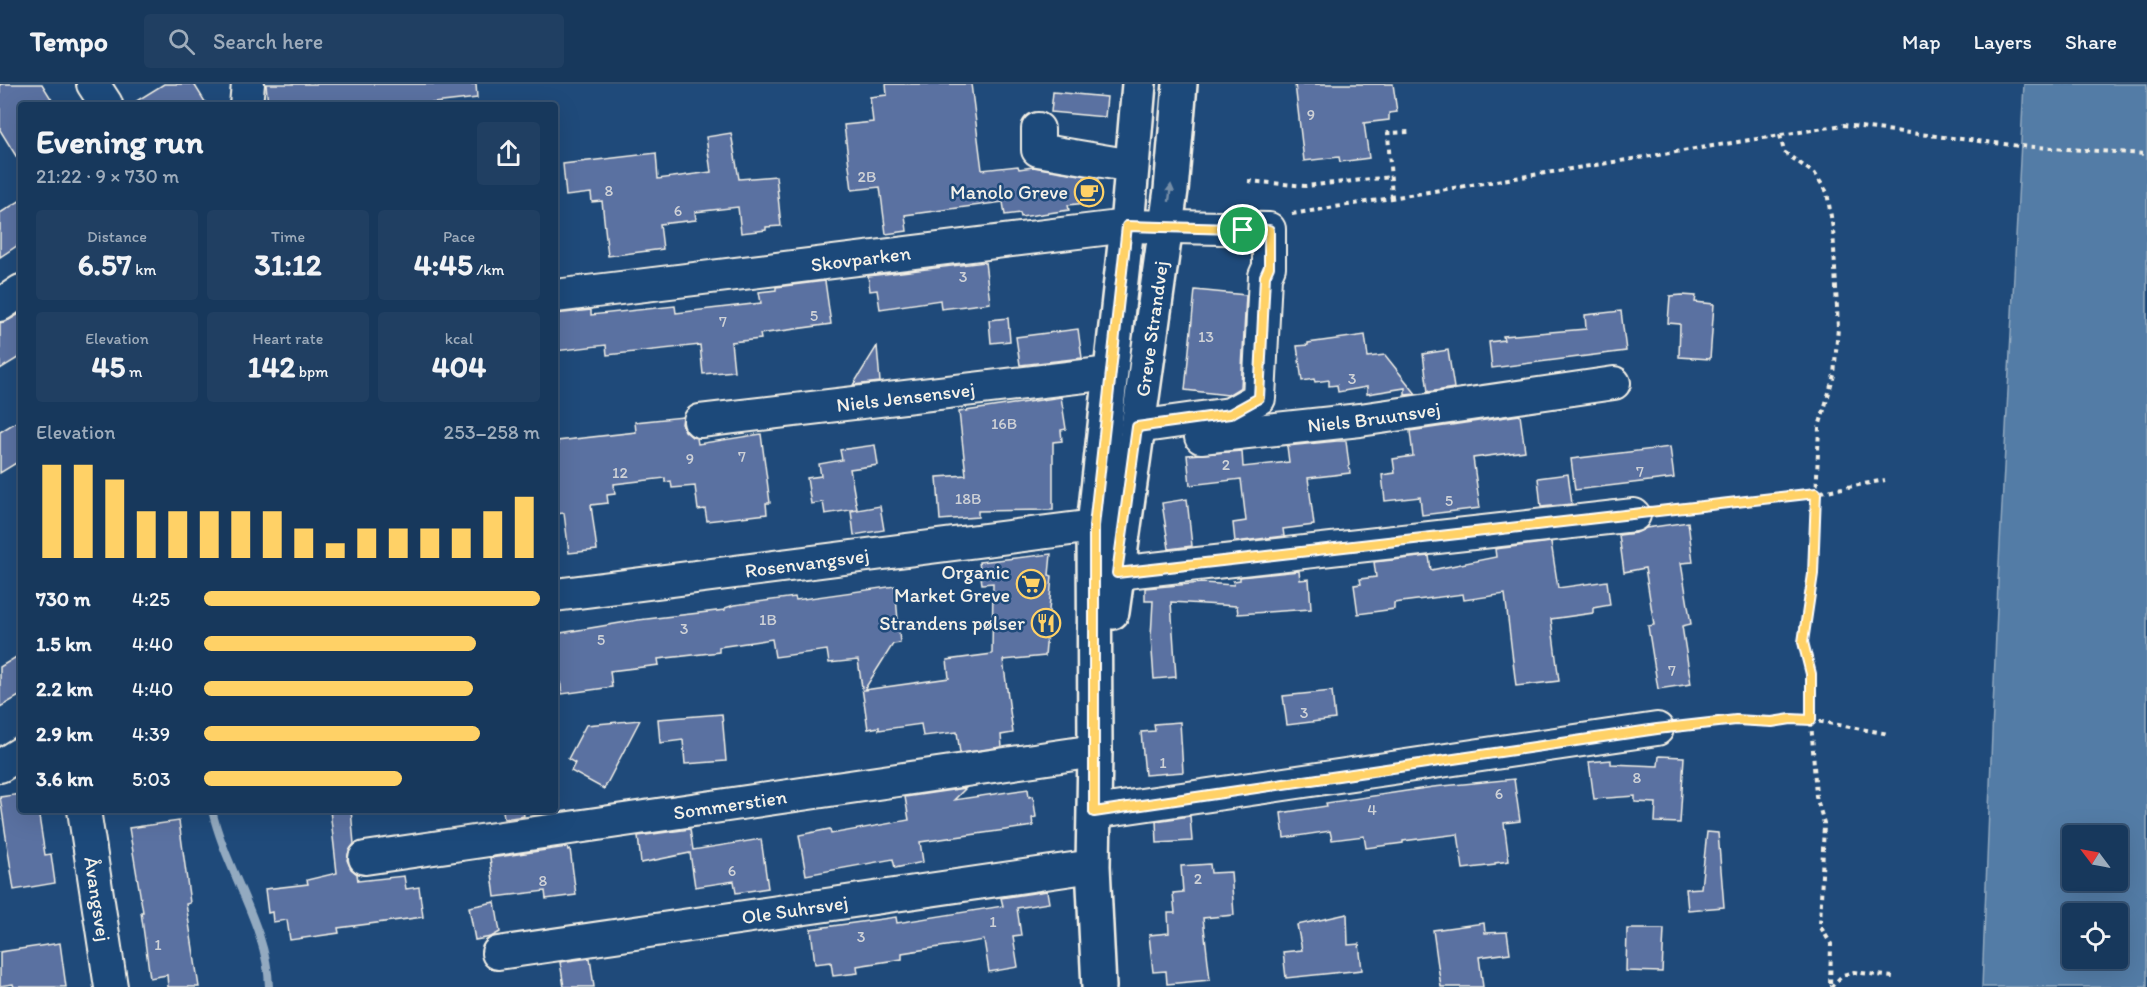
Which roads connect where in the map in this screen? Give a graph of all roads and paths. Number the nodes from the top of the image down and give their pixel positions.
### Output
1 (248, 84) edge
2 (1139, 84) edge
3 (1180, 84) edge
4 (246, 102) edge
5 (1038, 129) dead end
6 (1409, 132) dead end
7 (1780, 135) junction
8 (2147, 154) edge
9 (1132, 166) junction
10 (1391, 177) junction
11 (1248, 181) dead end
12 (1392, 198) junction
13 (1285, 212) dead end
14 (1127, 226) junction
15 (1166, 226) junction
16 (18, 293) edge
17 (558, 296) edge
18 (0, 305) edge
19 (1110, 372) junction
20 (1614, 383) dead end
21 (700, 421) dead end
22 (1135, 436) junction
23 (1885, 480) dead end
24 (1816, 493) junction
25 (1634, 515) joint
26 (1094, 526) junction
27 (1117, 573) junction
28 (558, 595) edge
29 (1811, 720) junction
30 (1657, 729) joint
31 (1889, 734) dead end
32 (1095, 751) junction
33 (18, 755) edge
34 (0, 766) edge
35 (1094, 812) junction
36 (84, 813) edge
37 (365, 858) dead end
38 (1093, 866) junction
39 (498, 953) dead end
40 (1893, 977) dead end
41 (111, 987) edge
42 (1099, 987) edge
43 (1830, 987) edge

1 - 4 street
2 - 9 main road, Greve Strandvej
15 -> 3 main road, Greve Strandvej
5 - 9 street
6 - 10 path
7 - 8 path
7 - 12 path
7 - 24 path
9 - 14 main road, Greve Strandvej
10 - 11 path
10 - 12 path
12 - 13 path
14 - 15 street, Skovparken
14 - 17 street, Skovparken
14 - 19 main road, Greve Strandvej
15 - 22 main road, Greve Strandvej
15 - 22 street, Skovparken
16 - 18 street
19 - 21 street, Niels Jensensvej
19 - 26 main road, Greve Strandvej
20 - 22 street, Niels Bruunsvej
22 - 27 main road, Greve Strandvej
23 - 24 path
24 - 25 path
24 - 29 path
25 - 27 street
26 - 28 street, Rosenvangsvej
26 - 32 main road, Greve Strandvej
27 - 32 main road, Greve Strandvej
29 - 30 path
29 - 31 path
29 - 43 path
30 - 35 street
32 - 35 main road, Greve Strandvej
32 - 37 street, Sommerstien
33 - 34 street
35 - 38 main road, Greve Strandvej
36 - 41 street, Åvangsvej
38 - 39 street, Ole Suhrsvej
38 - 42 main road, Greve Strandvej
40 - 43 path

